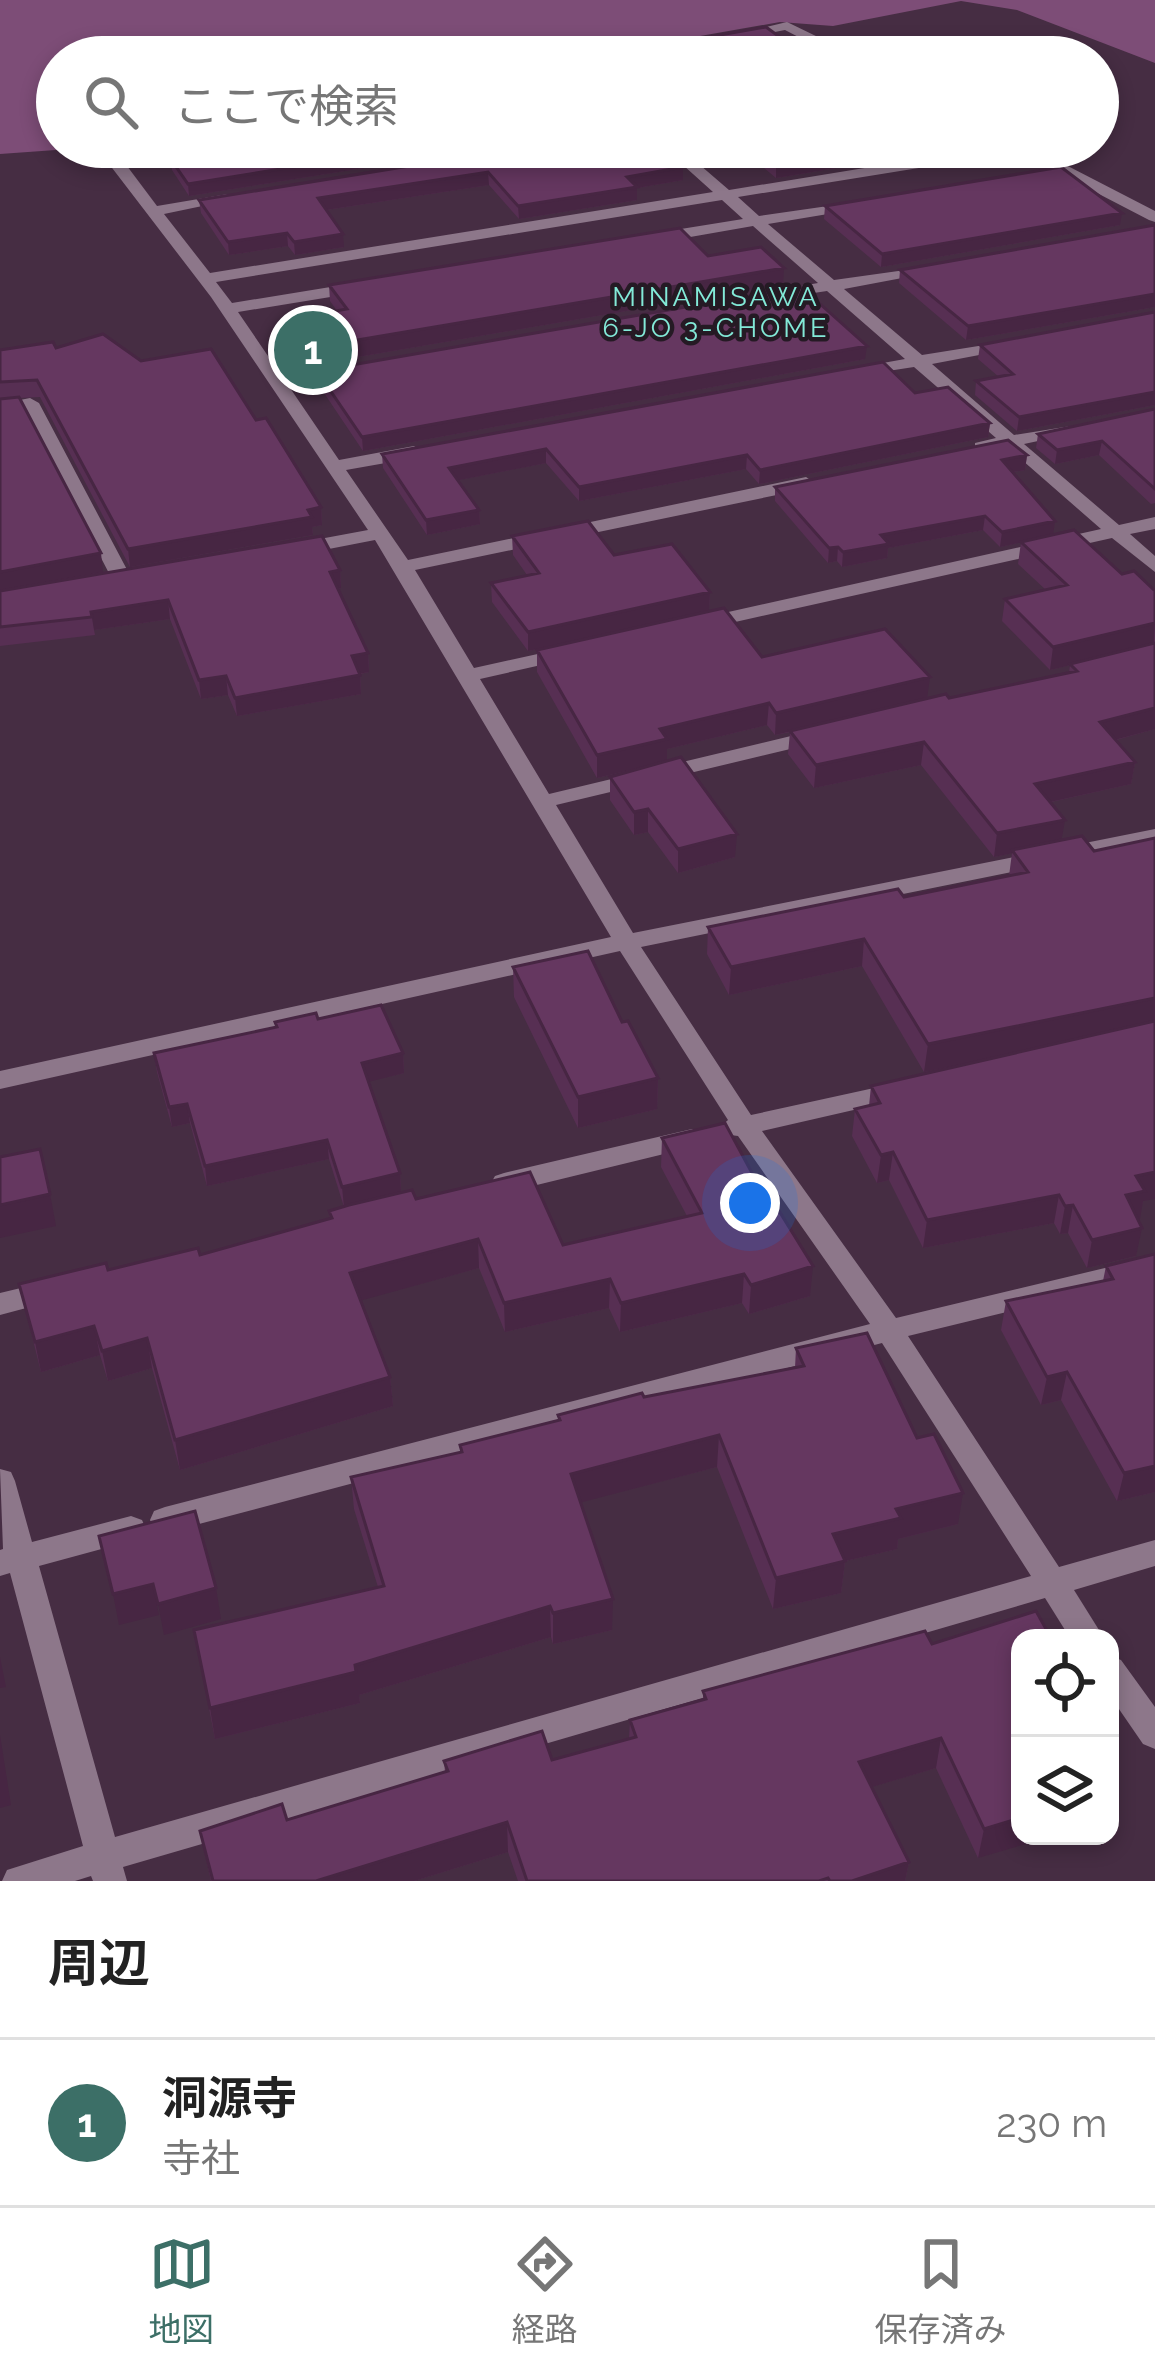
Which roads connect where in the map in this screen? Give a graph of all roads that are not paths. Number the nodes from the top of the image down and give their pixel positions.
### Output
1 (733, 36) edge
2 (807, 36) edge
3 (120, 168) edge
4 (695, 168) edge
5 (896, 168) edge
6 (1061, 168) edge
7 (1065, 170) junction
8 (1042, 174) edge
9 (247, 196) edge
10 (729, 196) junction
11 (876, 202) edge
12 (153, 211) junction
13 (1155, 217) edge
14 (758, 221) junction
15 (1155, 229) edge
16 (1132, 233) edge
17 (642, 240) edge
18 (948, 266) edge
19 (206, 279) junction
20 (388, 282) edge
21 (833, 286) junction
22 (763, 298) edge
23 (227, 309) junction
24 (1026, 340) edge
25 (919, 362) junction
26 (367, 366) edge
27 (849, 374) edge
28 (274, 382) junction
29 (0, 409) edge
30 (1093, 425) edge
31 (1010, 441) junction
32 (427, 450) edge
33 (964, 451) edge
34 (333, 467) junction
35 (824, 480) edge
36 (1155, 523) edge
37 (1115, 532) junction
38 (377, 534) junction
39 (285, 551) edge
40 (1155, 566) edge
41 (403, 567) junction
42 (146, 577) edge
43 (676, 630) edge
44 (583, 650) edge
45 (468, 676) junction
46 (837, 731) edge
47 (542, 802) junction
48 (1155, 836) edge
49 (626, 942) junction
50 (0, 1080) edge
51 (927, 1085) edge
52 (744, 1125) junction
53 (465, 1192) edge
54 (1155, 1265) edge
55 (70, 1287) edge
56 (0, 1304) edge
57 (889, 1330) junction
58 (0, 1481) edge
59 (1155, 1553) edge
60 (11, 1560) edge
61 (1048, 1582) junction
62 (1082, 1629) edge
63 (1119, 1683) edge
64 (1155, 1734) edge
65 (107, 1869) edge
66 (19, 1881) edge

1 - 2 street
3 - 12 street
4 - 10 street
5 - 10 street
6 - 7 street
7 - 8 street
7 - 13 street
9 - 12 street
10 - 14 street
10 - 19 street
11 - 14 street
12 - 19 street
14 - 17 street
14 - 21 street
15 - 16 street
18 - 21 street
19 - 23 street
20 - 23 street
21 - 22 street
21 - 25 street
23 - 28 street
24 - 25 street
25 - 27 street
25 - 31 street
26 - 28 street
28 - 34 street
29 - 42 street
30 - 31 street
31 - 33 street
31 - 37 street
32 - 34 street
34 - 38 street
35 - 41 street
36 - 37 street
37 - 40 street
37 - 43 street
38 - 39 street
38 - 41 street
41 - 45 street
44 - 45 street
45 - 47 street
46 - 47 street
47 - 49 street
48 - 49 street
49 - 50 street
49 - 52 street
51 - 52 street
52 - 53 street
52 - 57 street
54 - 57 street
55 - 56 street
57 - 60 street
57 - 61 street
58 - 60 street
59 - 61 street
60 - 65 street
61 - 62 street
61 - 65 street
63 - 64 street
65 - 66 street

